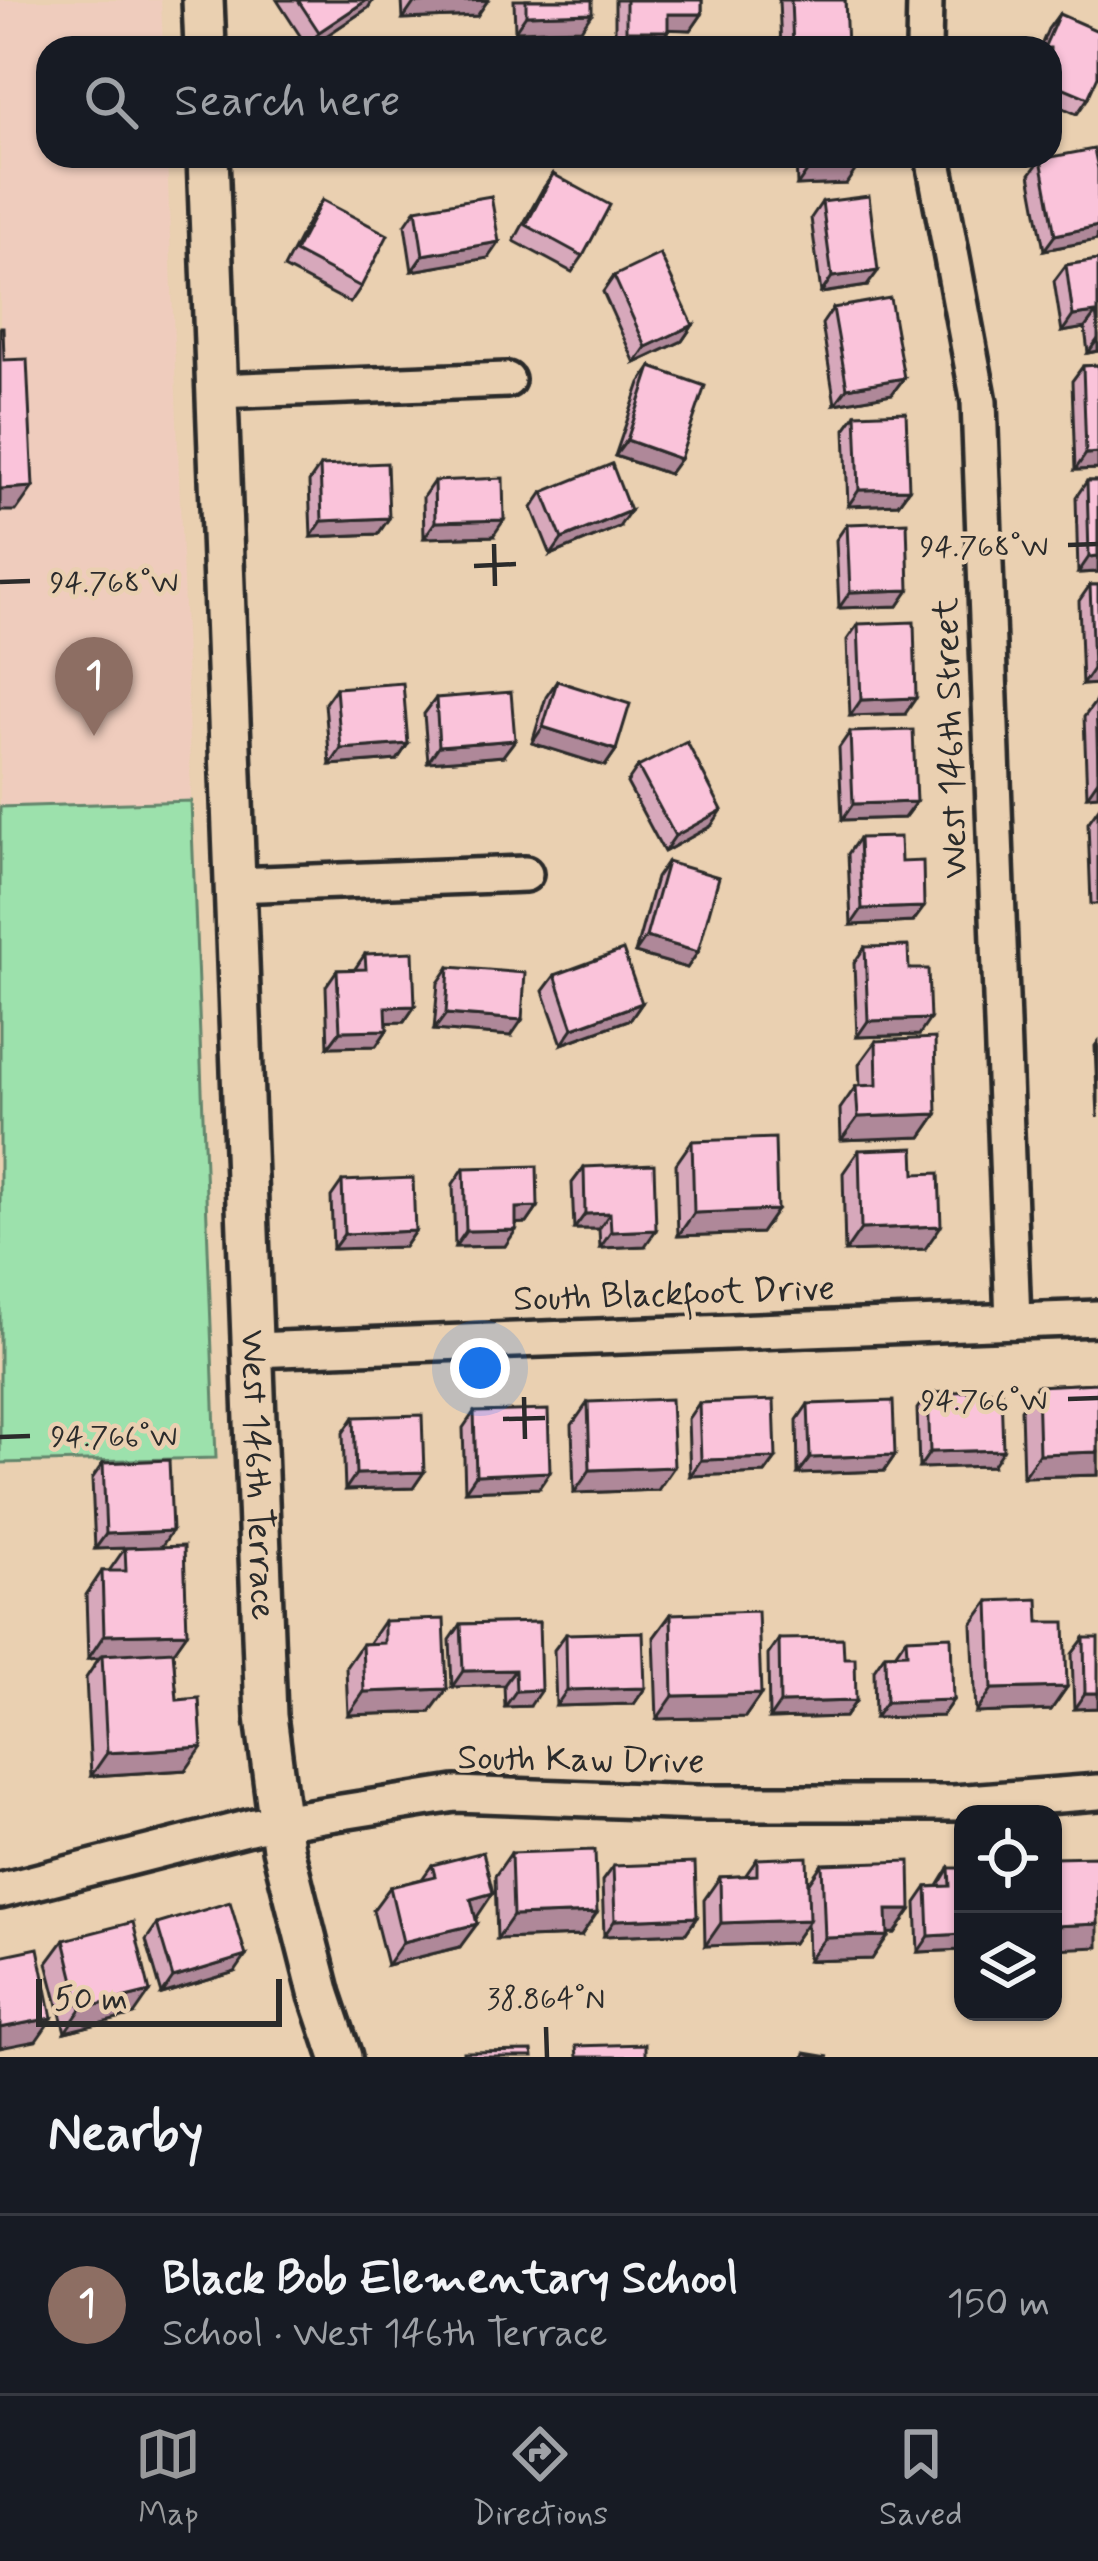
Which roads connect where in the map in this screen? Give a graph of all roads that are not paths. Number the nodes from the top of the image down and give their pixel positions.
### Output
1 (203, 0) edge
2 (925, 0) edge
3 (204, 36) edge
4 (925, 36) edge
5 (208, 168) edge
6 (936, 168) edge
7 (507, 380) dead end
8 (216, 391) junction
9 (524, 874) dead end
10 (235, 885) junction
11 (1098, 1318) edge
12 (1013, 1321) junction
13 (253, 1350) junction
14 (1098, 1792) edge
15 (280, 1822) junction
16 (0, 1891) edge
17 (341, 2057) edge

1 - 3 street
2 - 4 street
5 - 8 street, West 146th Terrace
6 - 12 street, West 146th Street
7 - 8 street
8 - 10 street, West 146th Terrace
9 - 10 street
10 - 13 street, West 146th Terrace
11 - 12 street, South Blackfoot Drive
12 - 13 street, South Blackfoot Drive
13 - 15 street, West 146th Terrace
14 - 15 street, South Kaw Drive
15 - 16 street, South Kaw Drive
15 - 17 street, West 146th Terrace

